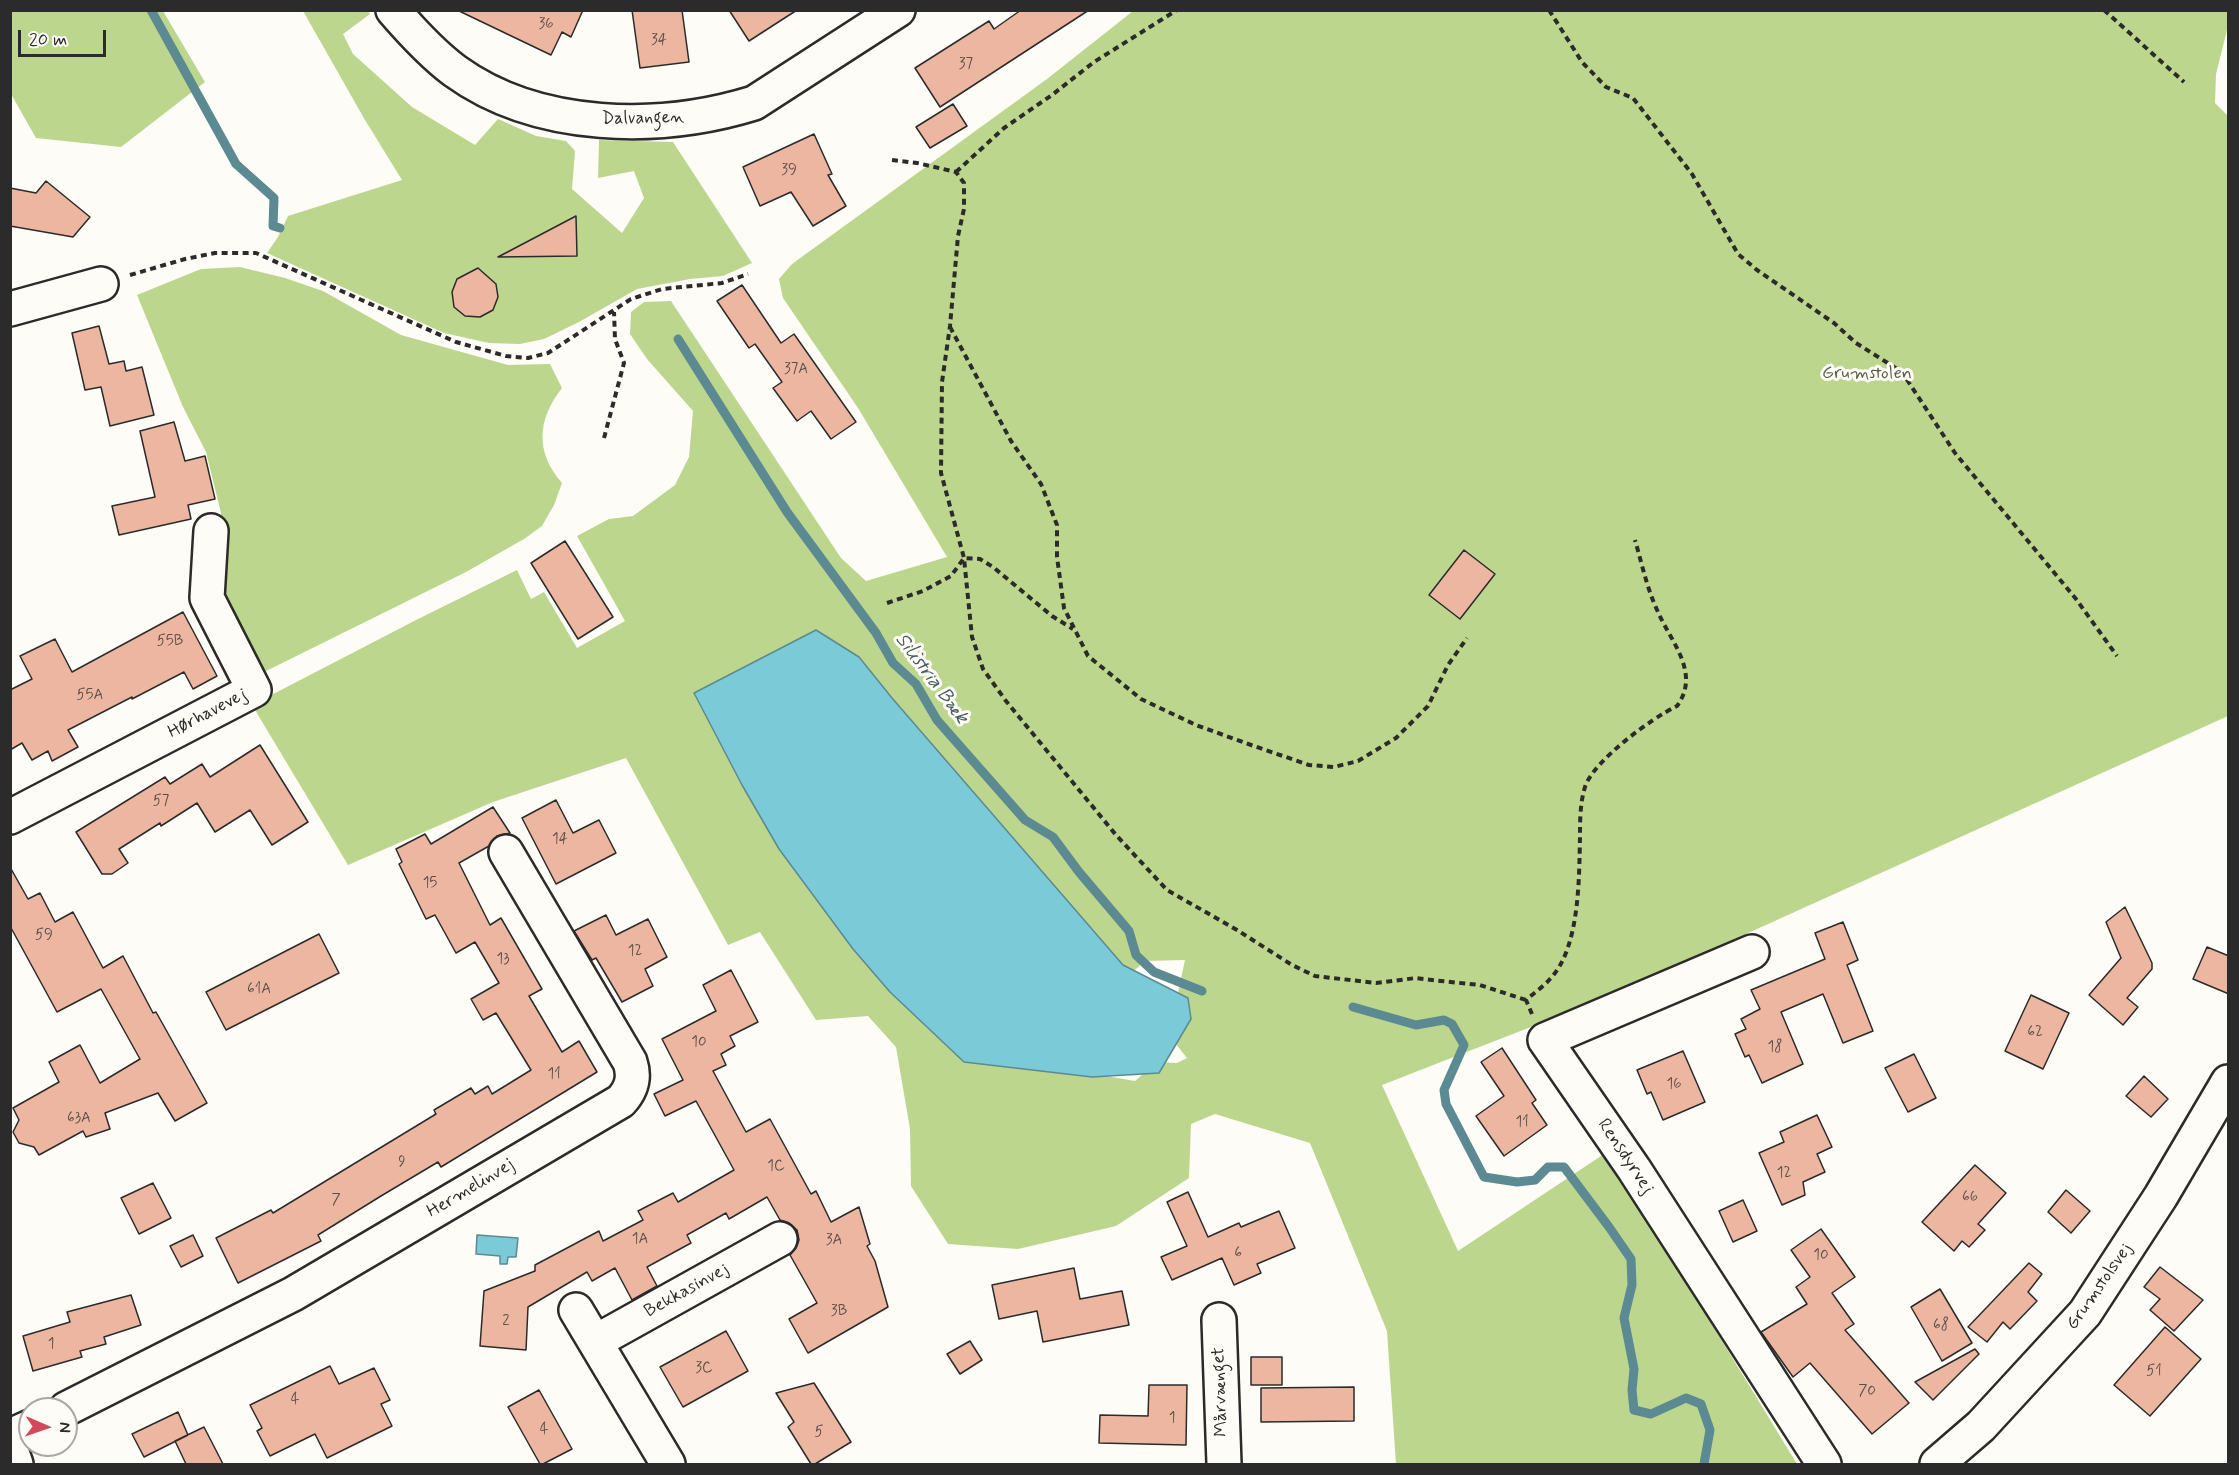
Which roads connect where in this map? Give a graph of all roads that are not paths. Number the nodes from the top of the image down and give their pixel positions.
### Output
1 (393, 10) edge
2 (898, 10) edge
3 (101, 284) road end
4 (10, 309) edge
5 (211, 531) dead end
6 (10, 817) edge
7 (506, 852) dead end
8 (1752, 952) dead end
9 (2229, 1082) edge
10 (780, 1239) dead end
11 (576, 1310) dead end
12 (1219, 1320) dead end
13 (595, 1342) junction
14 (78, 1403) edge
15 (10, 1447) edge
16 (16, 1464) edge
17 (668, 1464) edge
18 (1224, 1464) edge
19 (1824, 1464) edge
20 (1937, 1464) edge

1 - 2 street, Dalvangen
3 - 4 street
5 - 6 street, Hørhavevej
7 - 14 street, Hermelinvej
8 - 19 street, Rensdyrvej
9 - 20 street, Grumstolsvej
10 - 13 street, Bekkasinvej
11 - 13 street
12 - 18 street, Mårvænget
13 - 17 street
15 - 16 street

